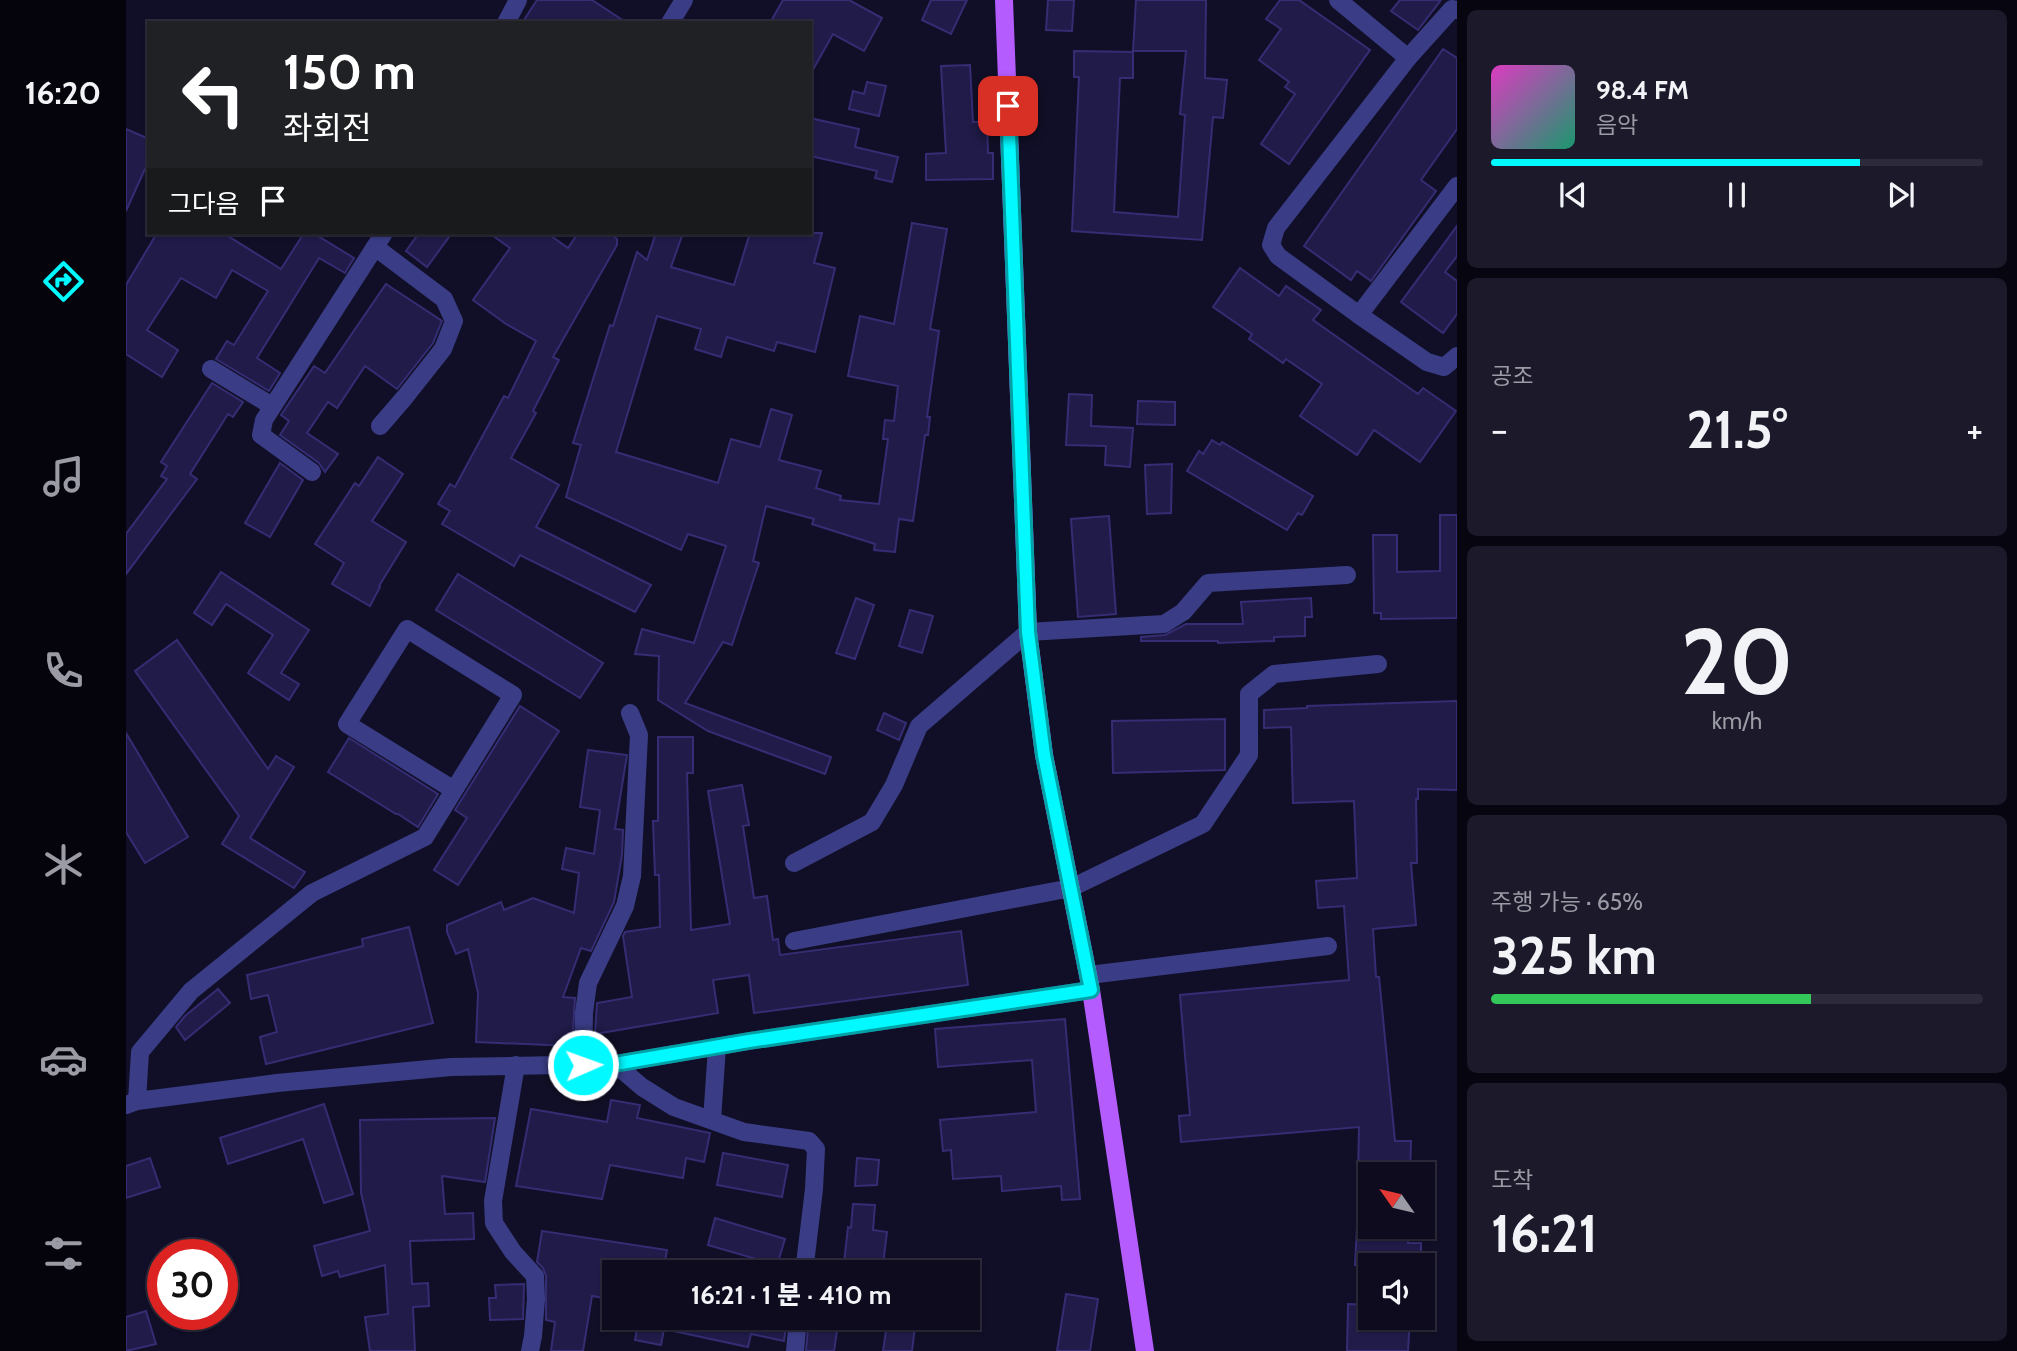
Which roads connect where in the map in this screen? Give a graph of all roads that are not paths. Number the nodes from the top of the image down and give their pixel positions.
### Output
1 (518, 0) edge
2 (684, 0) edge
3 (1004, 0) edge
4 (1338, 0) edge
5 (1457, 10) edge
6 (507, 21) edge
7 (671, 21) edge
8 (1408, 58) junction
9 (1457, 186) edge
10 (379, 240) edge
11 (1359, 315) junction
12 (1457, 356) edge
13 (211, 369) dead end
14 (272, 406) junction
15 (380, 426) dead end
16 (312, 472) dead end
17 (1347, 575) dead end
18 (1028, 632) junction
19 (1378, 664) dead end
20 (630, 713) dead end
21 (454, 790) junction
22 (794, 863) dead end
23 (1071, 888) junction
24 (794, 941) dead end
25 (1328, 946) dead end
26 (1090, 983) junction
27 (717, 1047) junction
28 (615, 1064) junction
29 (516, 1065) junction
30 (583, 1065) junction
31 (132, 1103) edge
32 (712, 1120) junction
33 (805, 1260) edge
34 (797, 1330) edge
35 (530, 1351) edge
36 (794, 1351) edge
37 (1145, 1351) edge

1 - 6 street
2 - 7 street
3 - 18 main road
4 - 8 street
5 - 8 street
8 - 11 street
9 - 11 street
10 - 14 street
10 - 15 street
11 - 12 street
13 - 14 street
14 - 16 street
17 - 18 street
18 - 22 street
18 - 23 main road
19 - 23 street
20 - 30 street
21 - 21 street
21 - 31 street
23 - 24 street
23 - 26 main road
25 - 26 street
26 - 27 street
26 - 37 main road
27 - 28 street
27 - 32 street
28 - 30 street
28 - 32 street
29 - 30 street
29 - 31 street
29 - 35 street
32 - 33 street
34 - 36 street

